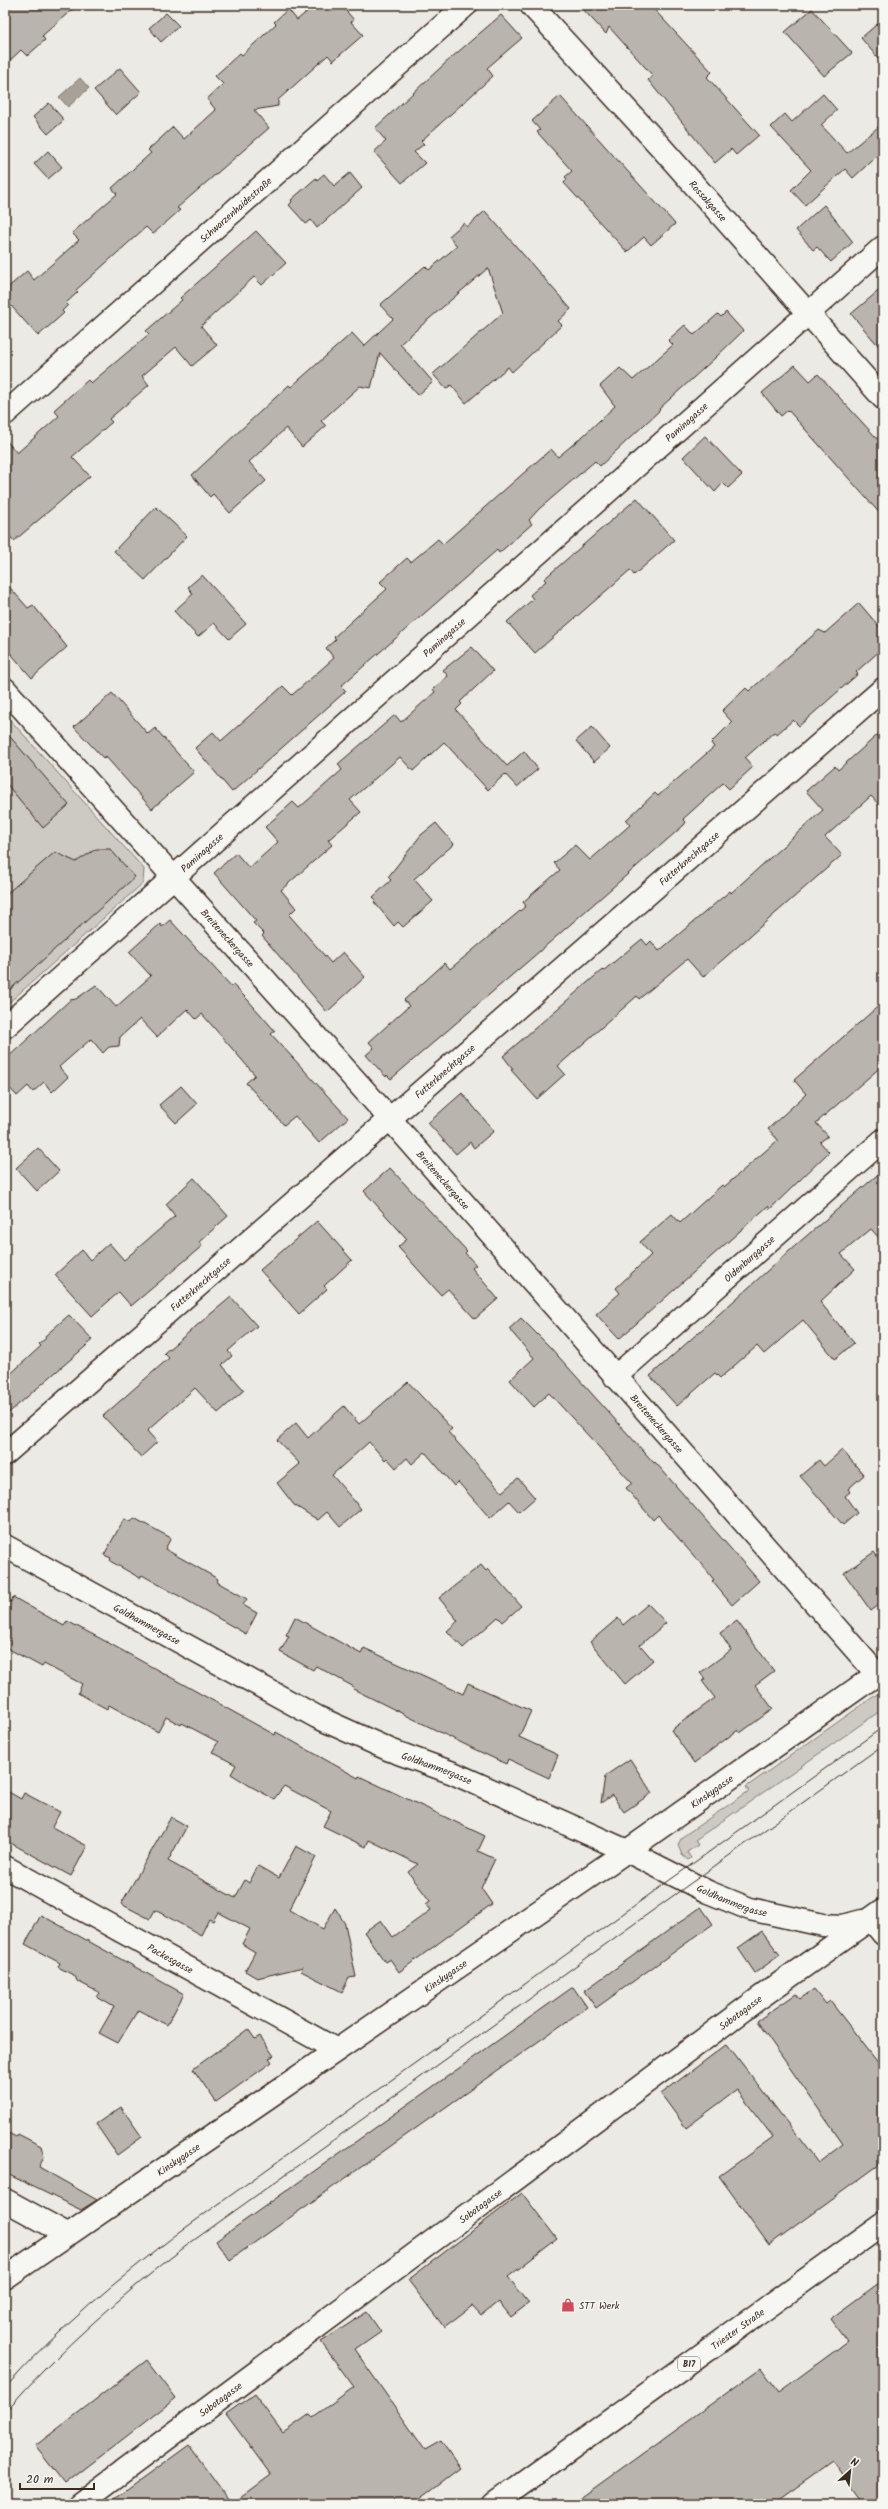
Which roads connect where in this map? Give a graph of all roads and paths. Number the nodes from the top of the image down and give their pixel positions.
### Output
1 (466, 5) edge
2 (531, 5) edge
3 (883, 247) edge
4 (808, 314) junction
5 (883, 398) edge
6 (5, 414) edge
7 (5, 689) edge
8 (883, 689) edge
9 (174, 877) junction
10 (5, 1027) edge
11 (390, 1119) junction
12 (883, 1140) edge
13 (615, 1377) junction
14 (5, 1454) edge
15 (5, 1546) edge
16 (880, 1672) edge
17 (627, 1851) junction
18 (5, 1867) edge
19 (879, 1921) edge
20 (335, 2049) junction
21 (5, 2200) edge
22 (883, 2224) edge
23 (67, 2234) junction
24 (5, 2278) edge
25 (79, 2504) edge
26 (494, 2504) edge

1 - 6 street, Schwarzenhaidestraße
2 - 4 street, Rossakgasse
3 - 4 street, Paminagasse
4 - 5 street, Rossakgasse
4 - 9 street, Paminagasse
7 - 9 street, Breiteneckergasse
8 - 11 street, Futterknechtgasse
9 - 10 street, Paminagasse
9 - 11 street, Breiteneckergasse
11 - 13 street, Breiteneckergasse
11 - 14 street, Futterknechtgasse
12 - 13 street, Oldenburggasse
13 - 16 street, Breiteneckergasse
15 - 17 street, Goldhammergasse
16 - 17 street, Kinskygasse
17 - 19 street, Goldhammergasse
17 - 20 street, Kinskygasse
18 - 20 street, Packesgasse
19 - 25 street, Sobotagasse
20 - 23 street, Kinskygasse
21 - 23 street
22 - 26 street, Triester Straße / B17
23 - 24 street, Kinskygasse

